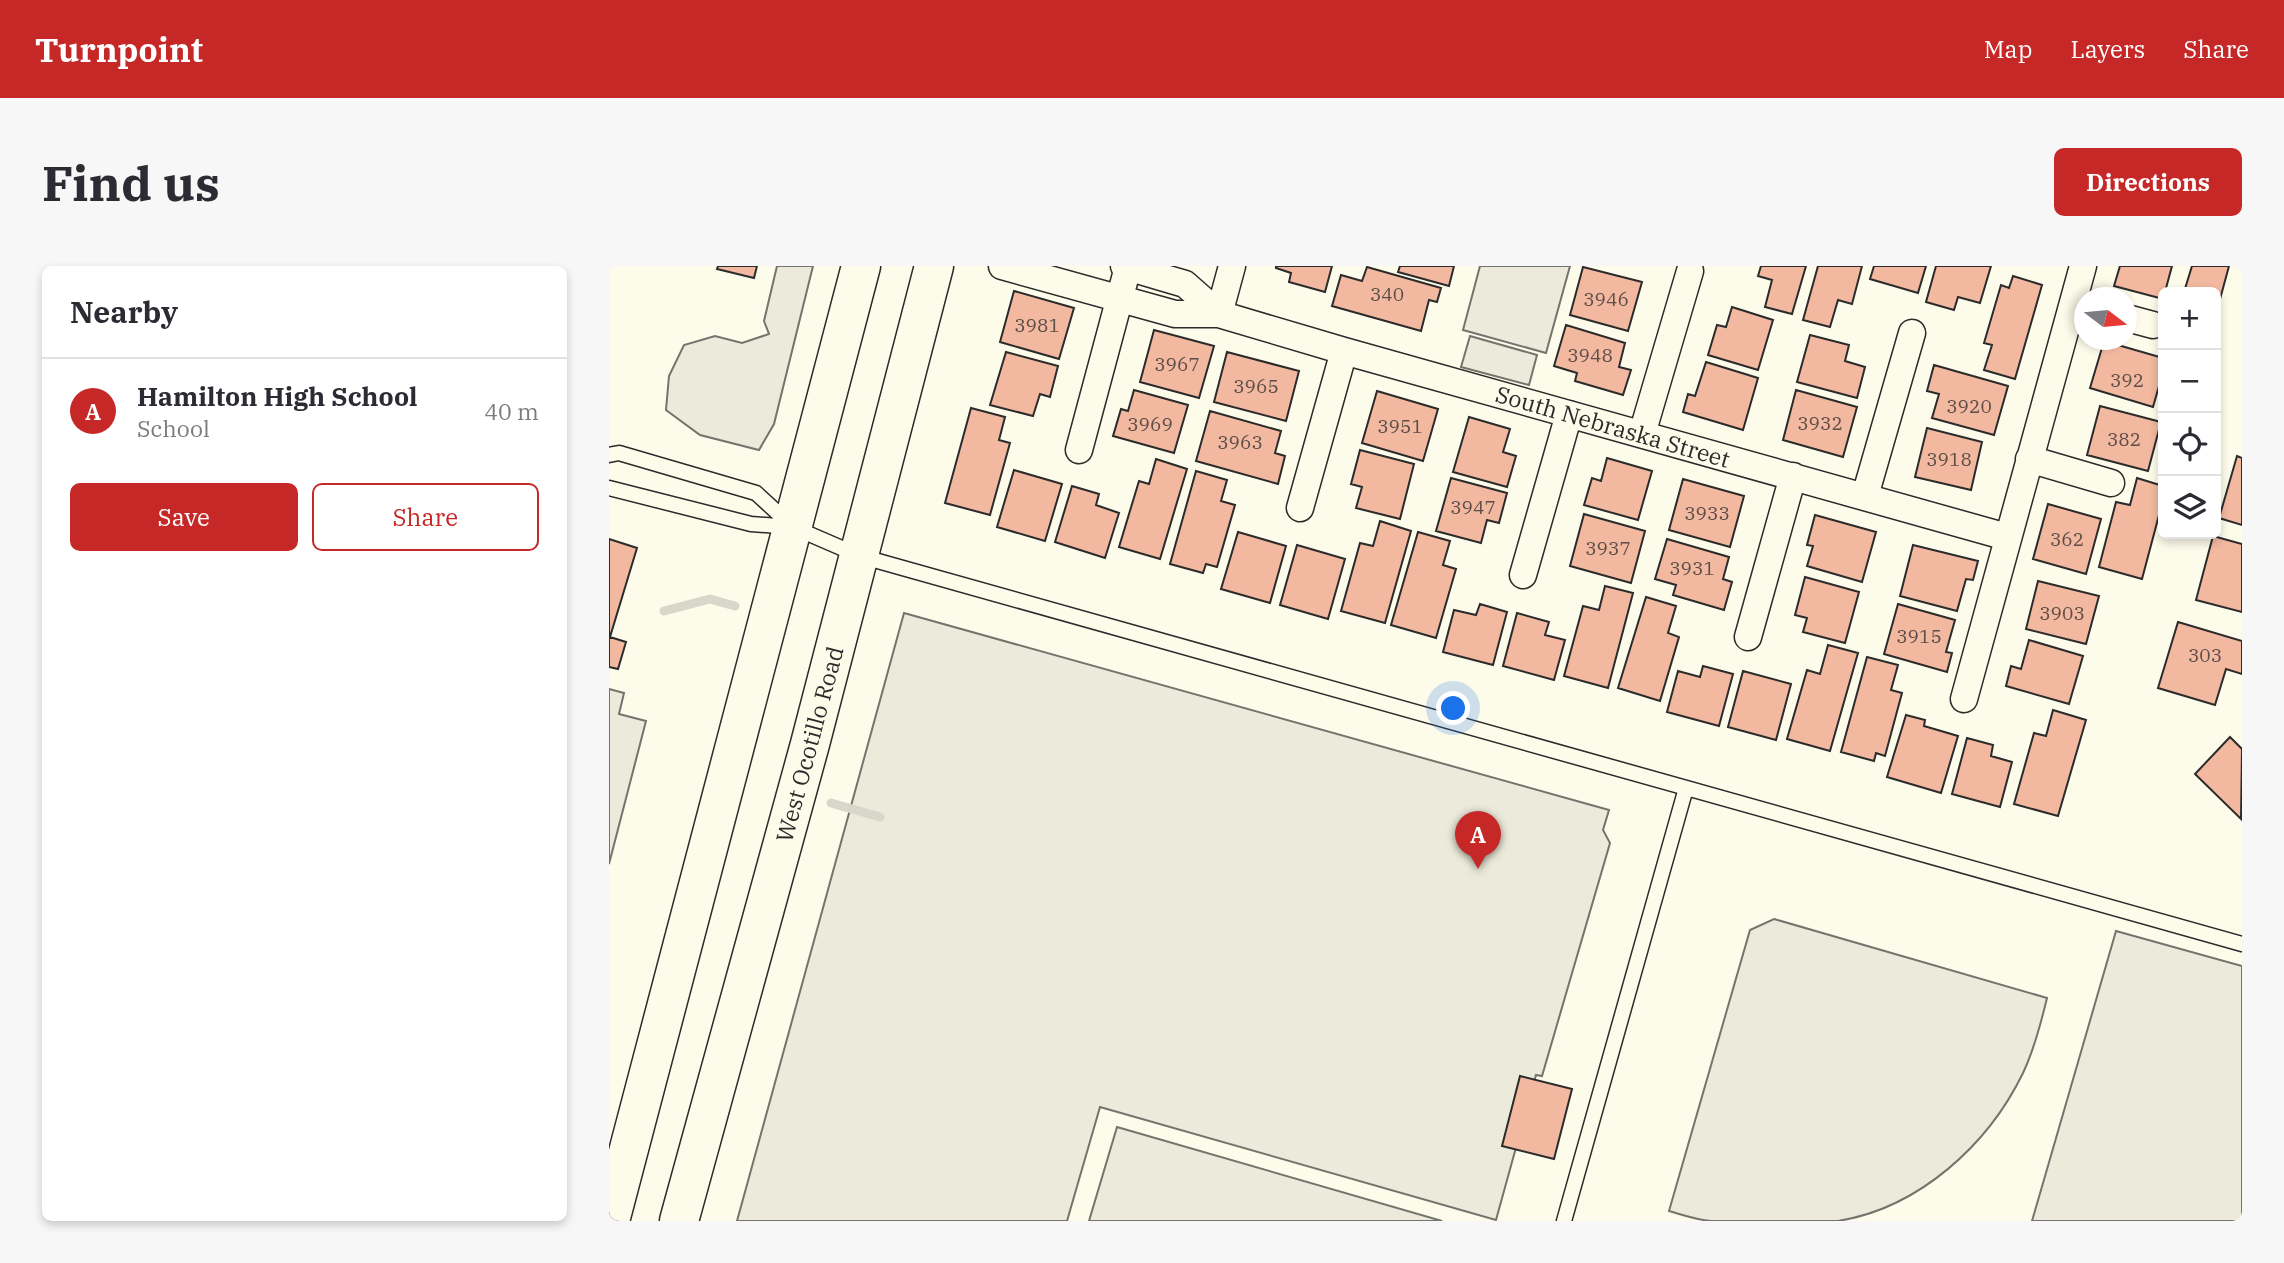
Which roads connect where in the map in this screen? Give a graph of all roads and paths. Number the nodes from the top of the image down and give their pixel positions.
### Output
1 (861, 266) edge
2 (934, 266) edge
3 (1002, 266) edge
4 (1232, 266) edge
5 (2083, 266) edge
6 (1126, 267) edge
7 (1690, 271) dead end
8 (2081, 287) edge
9 (1119, 298) junction
10 (1219, 314) junction
11 (2074, 320) edge
12 (2137, 321) edge
13 (2153, 325) dead end
14 (1912, 333) dead end
15 (1344, 351) junction
16 (1569, 414) junction
17 (1642, 434) junction
18 (1079, 450) dead end
19 (609, 455) edge
20 (2029, 460) junction
21 (1793, 476) junction
22 (2111, 483) dead end
23 (609, 488) edge
24 (1865, 496) junction
25 (1300, 508) dead end
26 (793, 527) junction
27 (2007, 537) junction
28 (860, 556) junction
29 (1523, 575) dead end
30 (1748, 637) dead end
31 (1964, 699) dead end
32 (1686, 788) junction
33 (2242, 944) edge
34 (610, 1221) edge
35 (678, 1221) edge
36 (1564, 1221) edge

1 - 26 main road
2 - 28 main road, West Ocotillo Road
3 - 9 street, South Nebraska Street
4 - 10 street
5 - 8 street
6 - 9 street
6 - 10 street, South Nebraska Street
7 - 17 street
9 - 10 street, South Nebraska Street
9 - 18 street
10 - 15 street, South Nebraska Street
11 - 20 street
12 - 13 street
14 - 24 street
15 - 16 street, South Nebraska Street
15 - 25 street
16 - 17 street, South Nebraska Street
16 - 29 street
17 - 21 street, South Nebraska Street
19 - 26 lane
20 - 22 street
20 - 27 street
21 - 24 street, South Nebraska Street
21 - 30 street
23 - 26 lane
24 - 27 street, South Nebraska Street
26 - 28 lane
26 - 34 main road
27 - 31 street
28 - 32 lane
28 - 35 main road, West Ocotillo Road
32 - 33 lane
32 - 36 lane

